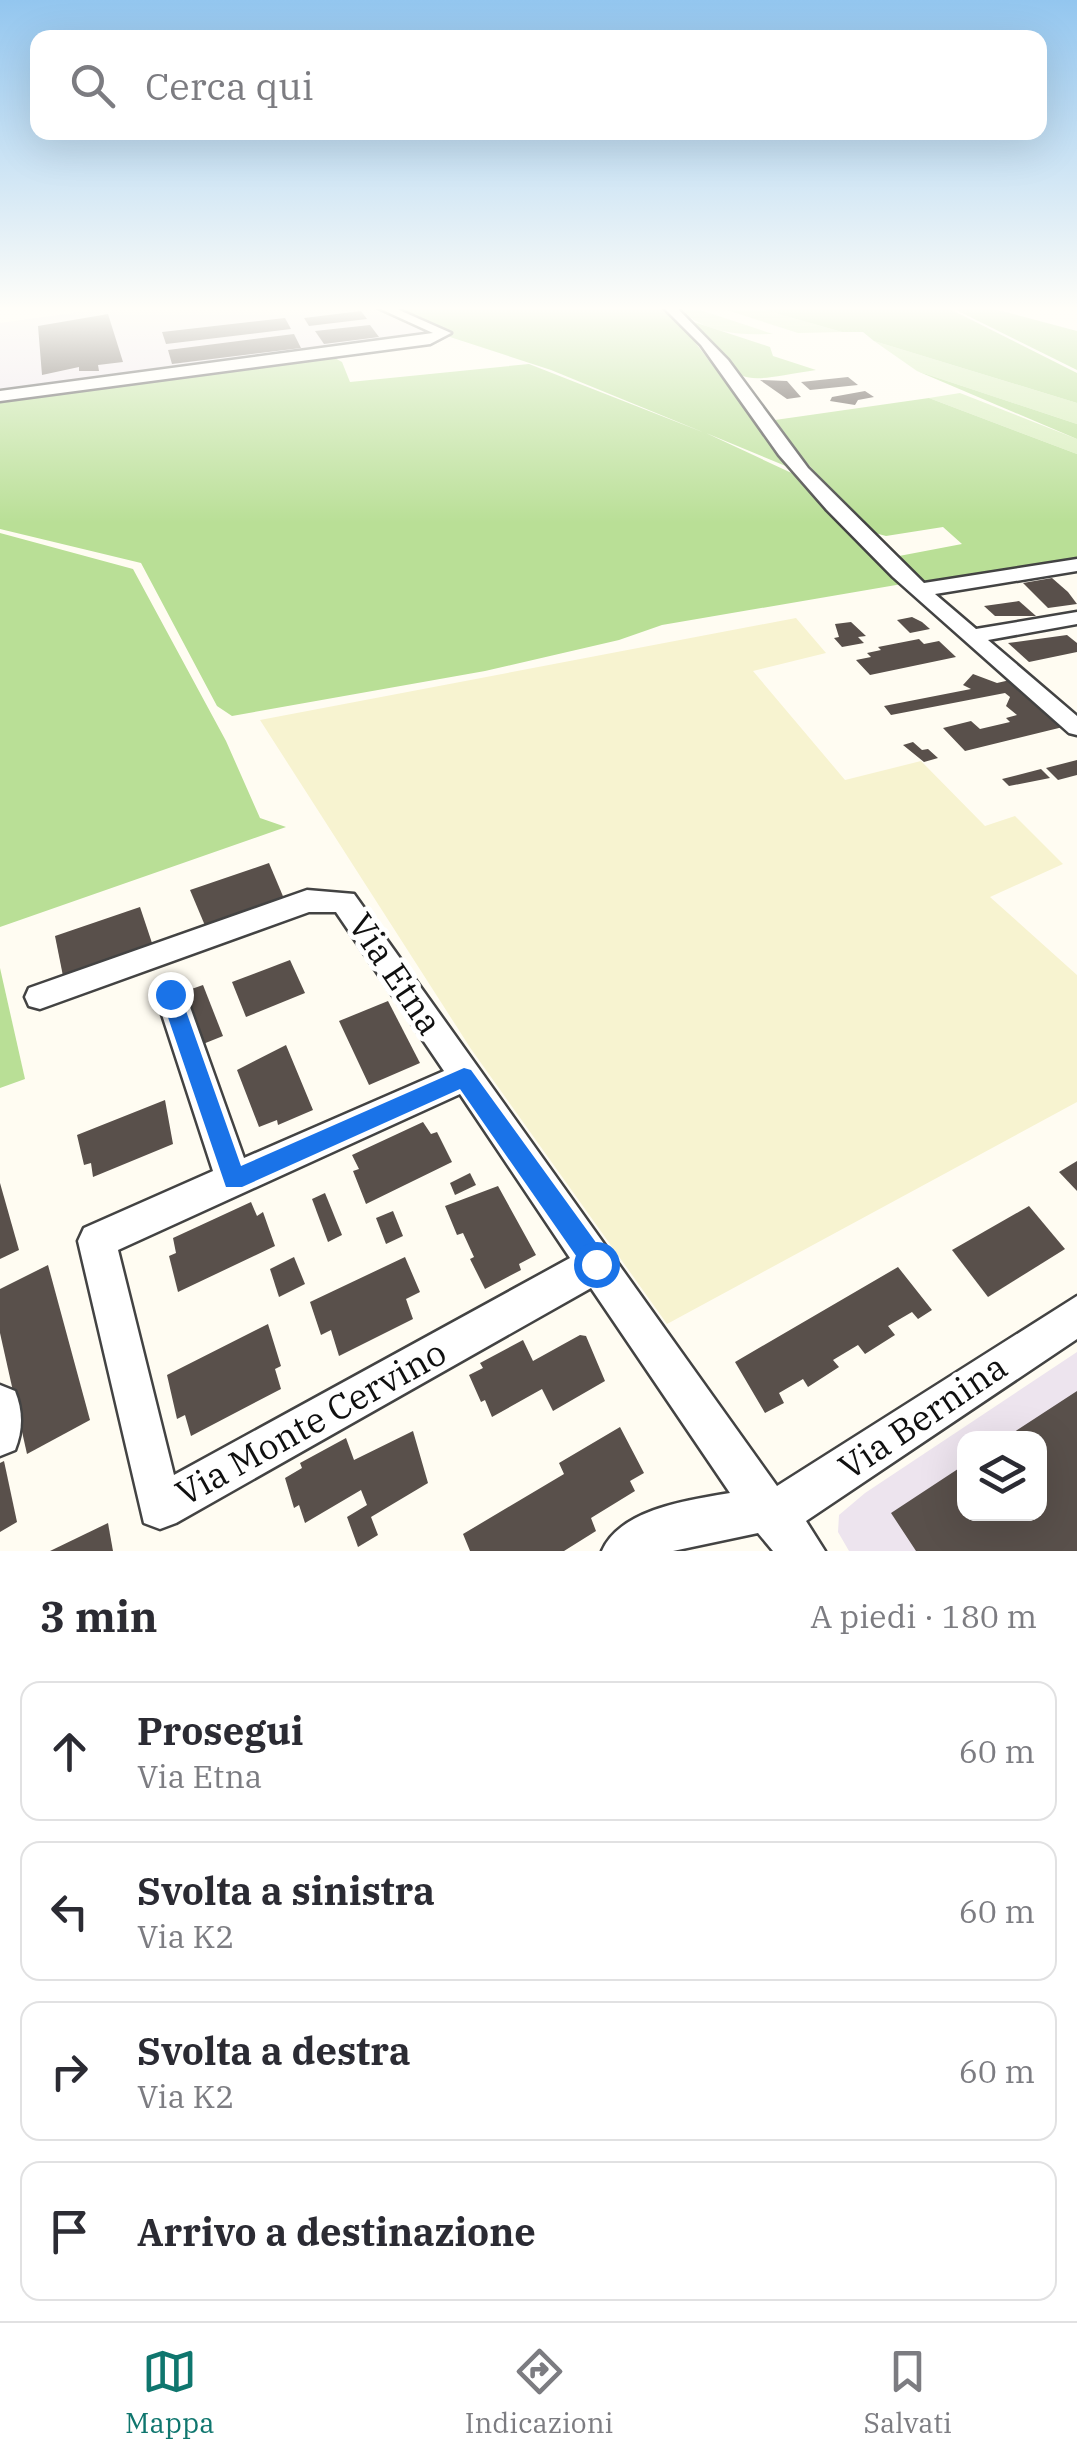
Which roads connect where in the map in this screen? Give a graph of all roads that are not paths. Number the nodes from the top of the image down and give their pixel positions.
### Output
1 (135, 378) edge
2 (732, 378) edge
3 (0, 396) edge
4 (1077, 566) edge
5 (921, 590) junction
6 (1077, 618) edge
7 (973, 636) junction
8 (1067, 708) edge
9 (1077, 728) edge
10 (170, 994) dead end
11 (40, 996) dead end
12 (464, 1077) junction
13 (234, 1180) junction
14 (596, 1264) junction
15 (1077, 1316) edge
16 (0, 1406) edge
17 (0, 1435) edge
18 (766, 1508) junction
19 (625, 1551) edge
20 (802, 1551) edge

1 - 3 street
2 - 5 street
4 - 5 street
5 - 7 street
6 - 7 street
7 - 8 street
8 - 9 street
10 - 13 street
11 - 12 street, Via Etna
12 - 13 street
12 - 14 street, Via Etna
13 - 14 street, Via Monte Cervino
14 - 18 street, Via Etna
15 - 18 street, Via Bernina
16 - 17 street
18 - 19 street, Via Bernina
18 - 20 street, Via Etna

